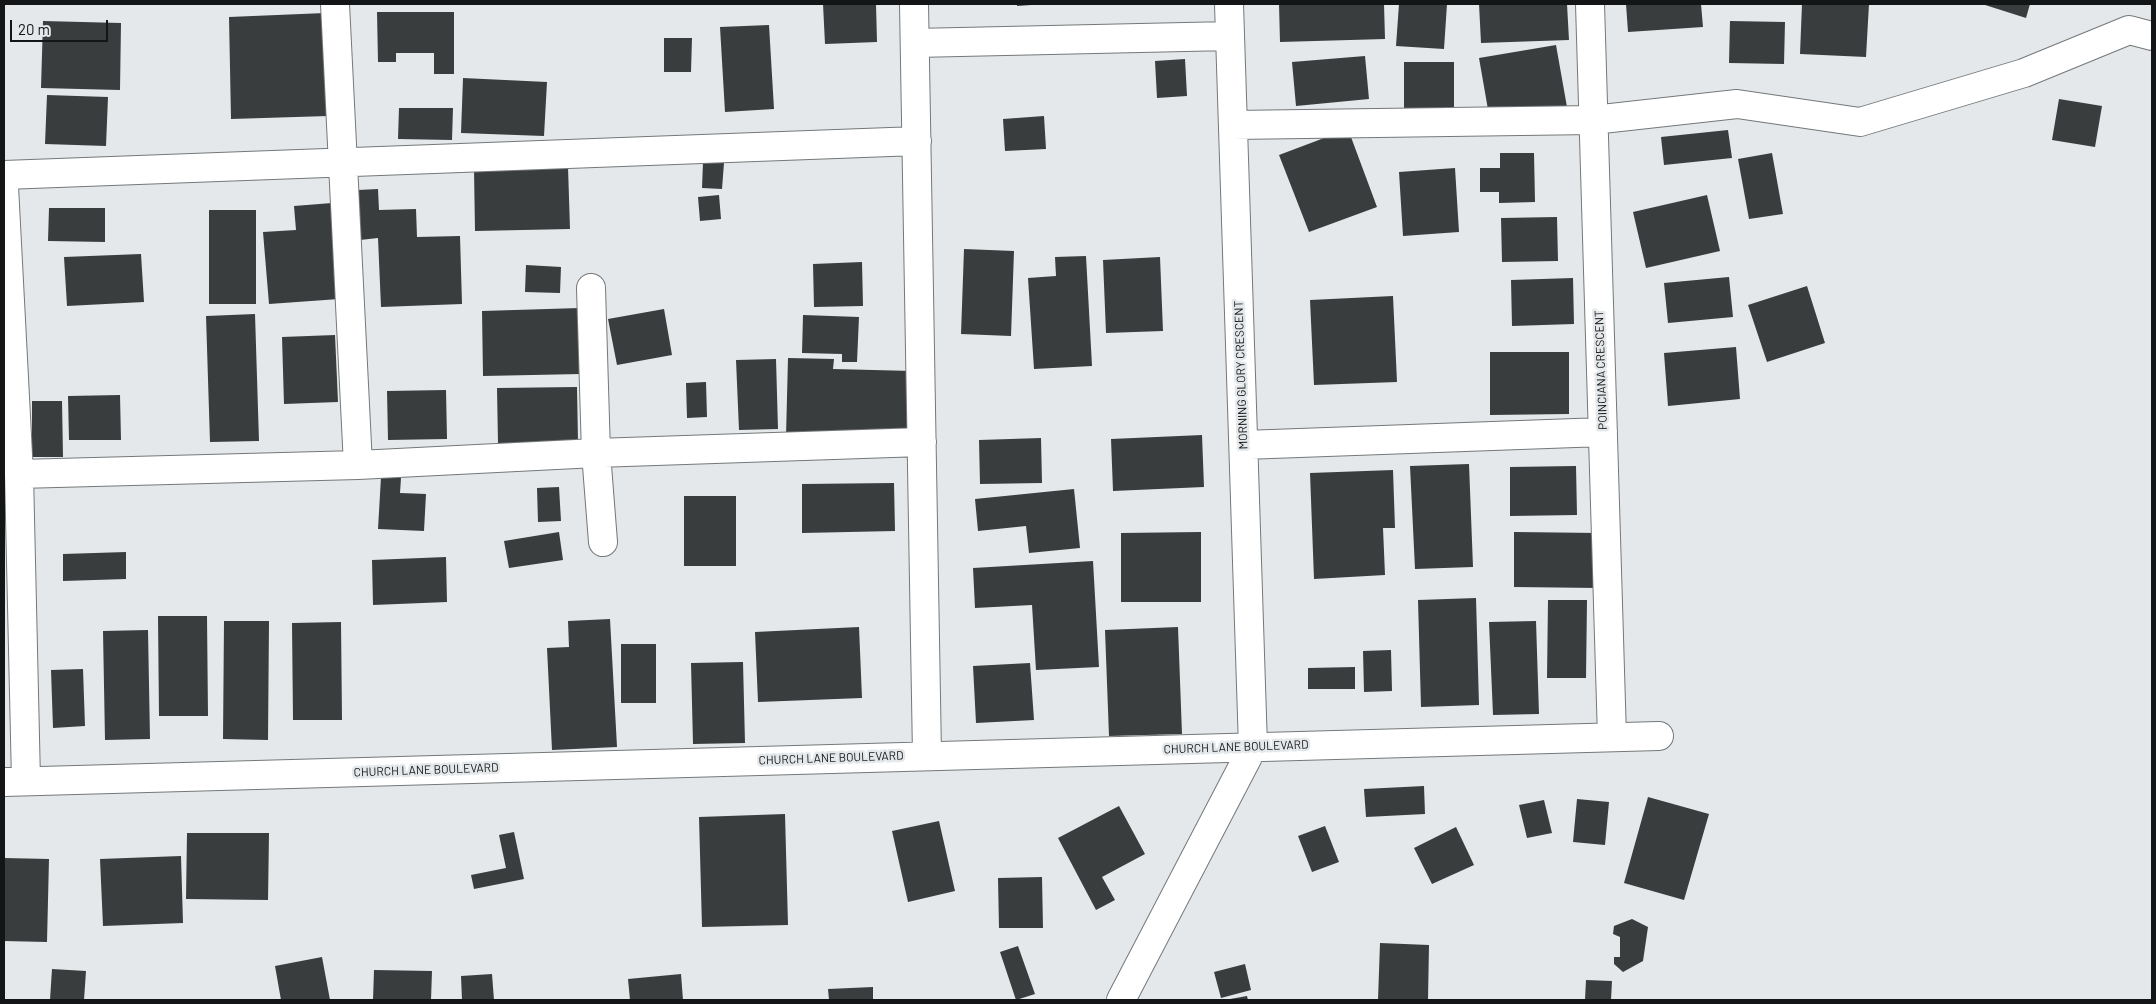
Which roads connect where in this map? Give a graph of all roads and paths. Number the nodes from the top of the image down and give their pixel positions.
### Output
1 (336, 4) edge
2 (914, 4) edge
3 (1229, 4) edge
4 (1590, 4) edge
5 (1230, 36) junction
6 (2152, 36) edge
7 (915, 43) junction
8 (1593, 120) junction
9 (1233, 125) junction
10 (916, 141) junction
11 (343, 163) junction
12 (4, 175) edge
13 (4, 186) edge
14 (6, 257) edge
15 (590, 288) dead end
16 (1603, 432) junction
17 (922, 442) junction
18 (1244, 445) junction
19 (596, 453) junction
20 (358, 465) junction
21 (19, 474) junction
22 (603, 542) dead end
23 (1659, 736) dead end
24 (1612, 737) junction
25 (1253, 747) junction
26 (927, 755) junction
27 (15, 781) edge
28 (1121, 1000) edge

1 - 11 street
2 - 7 street
3 - 5 street, MORNING GLORY CRESCENT
4 - 8 street, POINCIANA CRESCENT
5 - 7 street
5 - 9 street, MORNING GLORY CRESCENT
6 - 8 street
7 - 10 street
8 - 9 street
8 - 16 street, POINCIANA CRESCENT
9 - 18 street, MORNING GLORY CRESCENT
10 - 11 street
10 - 17 street
11 - 12 street
11 - 20 street
13 - 14 street
14 - 21 street
15 - 19 street
16 - 18 street
16 - 24 street, POINCIANA CRESCENT
17 - 19 street
17 - 26 street
18 - 25 street, MORNING GLORY CRESCENT
19 - 20 street
19 - 22 street
20 - 21 street
21 - 27 street
23 - 24 street, CHURCH LANE BOULEVARD
24 - 25 street, CHURCH LANE BOULEVARD
25 - 26 street, CHURCH LANE BOULEVARD
25 - 28 street
26 - 27 street, CHURCH LANE BOULEVARD

